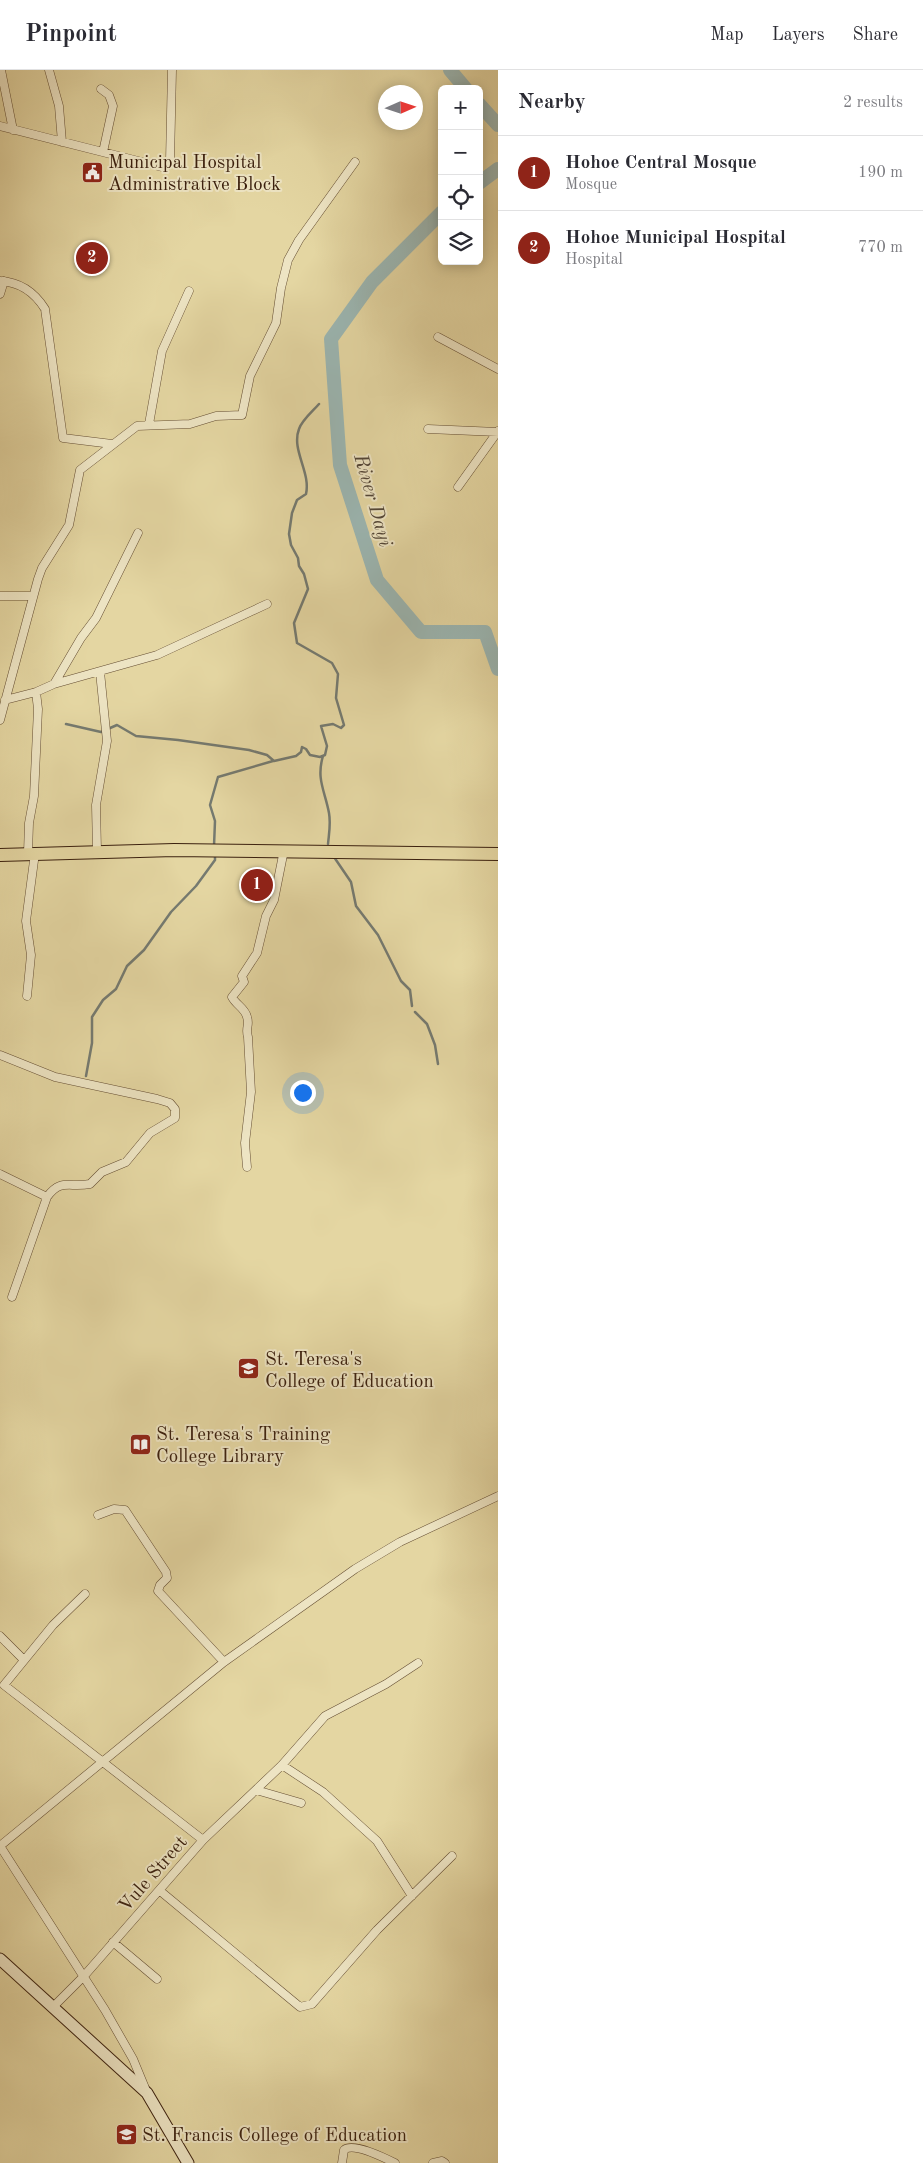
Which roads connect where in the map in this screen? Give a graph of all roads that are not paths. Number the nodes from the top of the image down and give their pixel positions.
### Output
1 (1, 70) edge
2 (49, 70) edge
3 (172, 70) edge
4 (101, 89) dead end
5 (0, 126) edge
6 (13, 130) junction
7 (62, 142) junction
8 (103, 152) junction
9 (355, 162) dead end
10 (2, 281) edge
11 (189, 291) dead end
12 (0, 294) edge
13 (438, 337) dead end
14 (498, 369) edge
15 (148, 424) junction
16 (428, 429) dead end
17 (498, 431) edge
18 (112, 444) junction
19 (458, 487) dead end
20 (138, 532) dead end
21 (0, 596) edge
22 (33, 596) junction
23 (267, 604) dead end
24 (100, 672) junction
25 (54, 684) junction
26 (36, 692) junction
27 (6, 700) junction
28 (0, 720) edge
29 (284, 850) junction
30 (97, 852) junction
31 (31, 853) junction
32 (0, 854) edge
33 (498, 854) edge
34 (27, 996) dead end
35 (0, 1056) edge
36 (247, 1167) dead end
37 (0, 1174) edge
38 (47, 1197) junction
39 (12, 1297) dead end
40 (498, 1496) edge
41 (98, 1515) dead end
42 (85, 1594) dead end
43 (0, 1636) edge
44 (24, 1660) junction
45 (224, 1662) junction
46 (418, 1663) dead end
47 (1, 1686) edge
48 (102, 1763) junction
49 (282, 1765) junction
50 (256, 1790) junction
51 (301, 1803) dead end
52 (203, 1840) junction
53 (0, 1846) edge
54 (452, 1856) dead end
55 (159, 1890) junction
56 (412, 1896) junction
57 (113, 1942) junction
58 (0, 1959) edge
59 (84, 1976) junction
60 (157, 1979) dead end
61 (53, 2007) junction
62 (147, 2093) junction
63 (188, 2163) edge
64 (342, 2163) edge
65 (395, 2163) edge
66 (433, 2163) edge
67 (445, 2163) edge

1 - 6 street
2 - 7 street
3 - 8 street
4 - 8 street
5 - 6 street
6 - 7 street
7 - 8 street
9 - 15 street
10 - 12 street
10 - 18 street
11 - 15 street
13 - 14 street
15 - 18 street
16 - 17 street
17 - 19 street
18 - 22 street
20 - 25 street
21 - 22 street
22 - 27 street
23 - 24 street
24 - 25 street
24 - 30 street
25 - 26 street
26 - 27 street
26 - 31 street
27 - 28 street
29 - 30 highway
29 - 33 highway
29 - 36 street
30 - 31 highway
31 - 32 highway
31 - 34 street
35 - 38 street
37 - 38 street
38 - 39 street
40 - 45 street
41 - 45 street
42 - 44 street
43 - 44 street
44 - 47 street
45 - 48 street
46 - 49 street, Vule Street
47 - 48 street
48 - 52 street
48 - 53 street
49 - 50 street, Vule Street
49 - 56 street
50 - 51 street
50 - 52 street, Vule Street
52 - 55 street, Vule Street
53 - 59 street
54 - 56 street
55 - 56 street
55 - 57 street, Vule Street
57 - 59 street, Vule Street
57 - 60 street
58 - 61 main road
59 - 61 street, Vule Street
59 - 62 street
61 - 62 main road
62 - 63 main road
64 - 65 street
66 - 67 street

